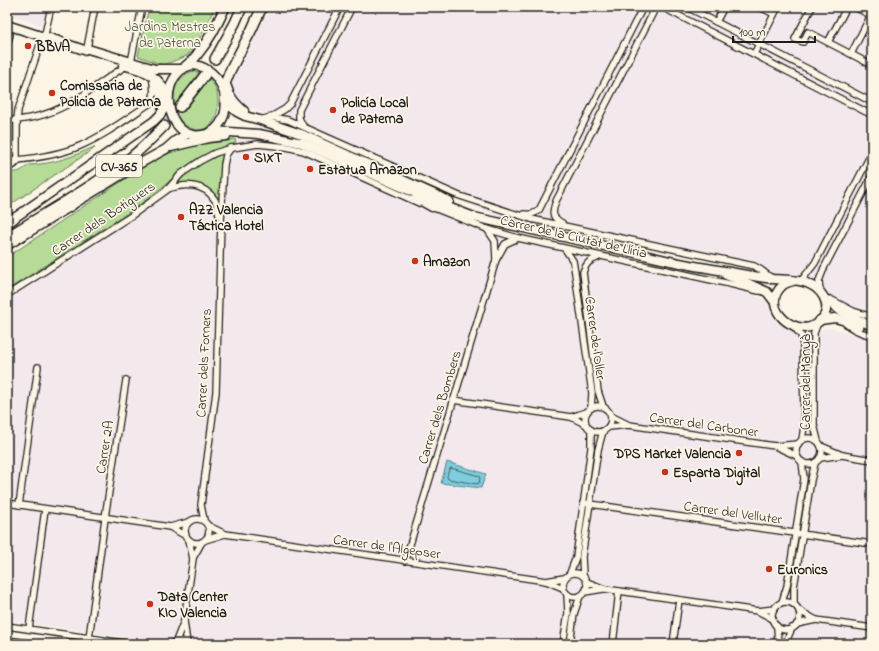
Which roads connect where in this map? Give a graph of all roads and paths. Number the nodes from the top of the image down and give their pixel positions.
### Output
1 (51, 7) edge
2 (95, 7) edge
3 (142, 7) edge
4 (225, 7) edge
5 (242, 7) edge
6 (262, 7) edge
7 (340, 7) edge
8 (352, 7) edge
9 (643, 7) edge
10 (656, 7) edge
11 (662, 7) edge
12 (687, 7) edge
13 (724, 7) edge
14 (760, 7) edge
15 (778, 7) edge
16 (812, 7) edge
17 (846, 7) edge
18 (855, 7) edge
19 (774, 14) junction
20 (872, 15) edge
21 (716, 22) junction
22 (7, 25) edge
23 (10, 35) dead end
24 (44, 37) junction
25 (828, 42) junction
26 (7, 44) edge
27 (759, 44) junction
28 (86, 50) junction
29 (754, 54) junction
30 (851, 54) junction
31 (215, 59) dead end
32 (128, 64) junction
33 (872, 65) edge
34 (184, 67) junction
35 (205, 75) dead end
36 (151, 76) junction
37 (224, 85) junction
38 (168, 99) junction
39 (225, 100) junction
40 (292, 100) junction
41 (872, 102) edge
42 (302, 105) junction
43 (180, 107) tunnel mouth
44 (163, 110) junction
45 (872, 115) edge
46 (271, 117) junction
47 (7, 120) edge
48 (17, 120) junction
49 (260, 120) junction
50 (164, 126) tunnel mouth
51 (303, 126) junction
52 (213, 131) junction
53 (187, 134) junction
54 (247, 134) junction
55 (166, 148) junction
56 (232, 148) junction
57 (872, 152) edge
58 (7, 159) edge
59 (17, 160) junction
60 (7, 165) edge
61 (359, 168) junction
62 (556, 176) junction
63 (872, 176) edge
64 (566, 181) junction
65 (167, 190) junction
66 (70, 202) junction
67 (432, 207) junction
68 (508, 212) junction
69 (9, 221) edge
70 (221, 222) junction
71 (497, 222) junction
72 (570, 226) junction
73 (487, 229) junction
74 (7, 237) edge
75 (518, 238) junction
76 (7, 241) edge
77 (7, 245) edge
78 (7, 249) edge
79 (565, 249) junction
80 (600, 256) junction
81 (496, 260) junction
82 (706, 268) junction
83 (583, 272) junction
84 (575, 273) junction
85 (772, 279) junction
86 (797, 281) junction
87 (7, 295) edge
88 (823, 295) junction
89 (774, 303) junction
90 (872, 317) edge
91 (843, 320) junction
92 (819, 321) junction
93 (792, 324) junction
94 (872, 327) edge
95 (872, 336) edge
96 (38, 367) dead end
97 (126, 380) dead end
98 (453, 400) junction
99 (603, 406) junction
100 (589, 410) junction
101 (612, 416) junction
102 (571, 417) junction
103 (586, 424) junction
104 (629, 425) junction
105 (609, 427) junction
106 (591, 430) junction
107 (604, 431) junction
108 (800, 442) junction
109 (820, 444) junction
110 (775, 446) junction
111 (842, 455) junction
112 (797, 456) junction
113 (820, 458) junction
114 (872, 460) edge
115 (802, 462) junction
116 (815, 463) junction
117 (7, 503) edge
118 (583, 503) junction
119 (590, 504) junction
120 (19, 505) junction
121 (201, 505) junction
122 (45, 509) junction
123 (106, 517) junction
124 (204, 520) junction
125 (191, 521) junction
126 (208, 526) junction
127 (170, 527) junction
128 (796, 533) junction
129 (225, 534) junction
130 (803, 534) junction
131 (188, 538) junction
132 (203, 541) junction
133 (872, 544) edge
134 (193, 559) junction
135 (405, 561) junction
136 (570, 573) junction
137 (583, 575) junction
138 (564, 578) junction
139 (546, 581) junction
140 (587, 582) junction
141 (563, 588) junction
142 (605, 589) junction
143 (619, 591) junction
144 (567, 594) junction
145 (583, 594) junction
146 (680, 600) junction
147 (782, 602) junction
148 (794, 604) junction
149 (774, 609) junction
150 (758, 611) junction
151 (800, 611) junction
152 (773, 620) junction
153 (816, 620) junction
154 (184, 621) junction
155 (797, 624) junction
156 (7, 626) edge
157 (777, 626) junction
158 (792, 628) junction
159 (872, 628) edge
160 (29, 629) junction
161 (7, 633) edge
162 (89, 638) junction
163 (173, 642) edge
164 (188, 643) edge
165 (83, 644) edge
166 (131, 644) edge
167 (563, 644) edge
168 (570, 644) edge
169 (612, 644) edge
170 (673, 644) edge
171 (778, 644) edge
172 (785, 644) edge

1 - 24 street
2 - 28 street
3 - 32 street
4 - 34 main road
5 - 31 main road
6 - 37 main road
7 - 40 street
8 - 42 street
9 - 62 street
10 - 64 street
11 - 29 street
12 - 21 street
13 - 21 street
14 - 19 street
15 - 19 street
16 - 25 street
17 - 25 street
18 - 20 street
19 - 27 street
20 - 30 street
21 - 27 street
22 - 24 street
23 - 26 street
24 - 28 street
24 - 48 street
25 - 30 street
27 - 29 street
27 - 41 street
28 - 32 street
29 - 45 street
30 - 33 street
32 - 34 street
32 - 36 street
32 - 48 street
34 - 37 street
34 - 38 street
35 - 43 main road
36 - 38 street
36 - 44 street
36 - 59 street
37 - 39 street
37 - 49 street
38 - 44 street
38 - 53 street
39 - 49 street, Carrer de la Ciutat de Llíria
39 - 52 street
40 - 42 street
40 - 46 street
42 - 51 street
44 - 69 street
46 - 49 street, Carrer de la Ciutat de Llíria
46 - 51 street, Carrer de la Ciutat de Llíria
47 - 48 street
48 - 59 street
49 - 71 street, Carrer de la Ciutat de Llíria
50 - 66 main road, CV-365
51 - 68 street, Carrer de la Ciutat de Llíria
52 - 53 street
52 - 54 street, Carrer de la Ciutat de Llíria
53 - 55 street
54 - 55 street
54 - 61 street, Carrer de la Ciutat de Llíria
55 - 66 street
56 - 65 street, Carrer dels Botiguers
56 - 67 street, Carrer de la Ciutat de Llíria
56 - 70 street, Carrer dels Forners
57 - 86 street
58 - 59 street
59 - 60 street
61 - 67 street
61 - 71 street, Carrer de la Ciutat de Llíria
62 - 64 street
62 - 68 street
63 - 88 street
64 - 72 street
65 - 70 street, Carrer dels Forners
65 - 87 street, Carrer dels Botiguers
66 - 74 main road, CV-365
66 - 76 main road, CV-365
66 - 77 main road
66 - 78 street
67 - 73 street, Carrer de la Ciutat de Llíria
68 - 72 street, Carrer de la Ciutat de Llíria
70 - 121 street, Carrer dels Forners
71 - 82 street, Carrer de la Ciutat de Llíria
72 - 85 street, Carrer de la Ciutat de Llíria
73 - 75 street, Carrer de la Ciutat de Llíria
73 - 81 street, Carrer dels Bombers
75 - 79 street, Carrer de la Ciutat de Llíria
75 - 81 street, Carrer dels Bombers
79 - 80 street, Carrer de la Ciutat de Llíria
79 - 84 street, Carrer de l'Oller
80 - 83 street
80 - 89 street, Carrer de la Ciutat de Llíria
81 - 98 street, Carrer dels Bombers
82 - 85 street, Carrer de la Ciutat de Llíria
82 - 89 street, Carrer de la Ciutat de Llíria
83 - 84 street
83 - 99 street, Carrer de l'Oller
84 - 100 street, Carrer de l'Oller
85 - 86 street, Carrer de la Ciutat de Llíria
86 - 88 street, Carrer de la Ciutat de Llíria
86 - 89 street
88 - 90 street, Carrer de la Ciutat de Llíria
88 - 92 street
88 - 94 street, Carrer de la Ciutat de Llíria
89 - 93 street, Carrer de la Ciutat de Llíria
91 - 92 street, Carrer de la Ciutat de Llíria
91 - 94 street, Carrer de la Ciutat de Llíria
91 - 95 street
92 - 93 street, Carrer de la Ciutat de Llíria
92 - 109 street, Carrer del Manyà
93 - 108 street, Carrer del Manyà
96 - 120 street
97 - 123 street, Carrer 2A
98 - 102 street
98 - 135 street, Carrer dels Bombers
99 - 100 street
99 - 101 street
100 - 102 street
100 - 103 street
101 - 104 street, Carrer del Carboner
101 - 105 street
102 - 103 street
103 - 106 street
104 - 105 street, Carrer del Carboner
104 - 110 street, Carrer del Carboner
105 - 107 street
106 - 107 street
106 - 118 street
107 - 119 street
108 - 109 street
108 - 110 street, Carrer del Carboner
108 - 112 street
109 - 111 street
109 - 113 street
110 - 112 street, Carrer del Carboner
111 - 113 street
111 - 114 street
112 - 115 street
113 - 116 street
115 - 116 street
115 - 128 street
116 - 130 street
117 - 120 street
118 - 119 street
118 - 136 street
119 - 128 street, Carrer del Velluter
119 - 137 street
120 - 122 street
121 - 124 street, Carrer dels Forners
121 - 125 street, Carrer dels Forners
122 - 123 street
122 - 160 street
123 - 127 street
123 - 162 street, Carrer 2A
124 - 125 street
124 - 126 street
125 - 127 street
125 - 131 street
126 - 129 street
126 - 132 street
127 - 131 street
128 - 130 street, Carrer del Velluter
128 - 147 street
129 - 132 street
129 - 135 street, Carrer de l'Algepser
130 - 133 street, Carrer del Velluter
130 - 148 street
131 - 132 street
131 - 134 street
132 - 134 street
134 - 154 street
135 - 139 street, Carrer de l'Algepser
136 - 137 street
136 - 138 street
137 - 140 street
138 - 139 street
138 - 141 street
139 - 141 street
140 - 142 street
140 - 145 street
141 - 144 street
142 - 143 street
142 - 145 street
143 - 146 street
143 - 169 street
144 - 145 street
144 - 167 street
145 - 168 street
146 - 150 street
146 - 170 street
147 - 148 street
147 - 149 street
148 - 151 street
149 - 150 street
149 - 152 street
150 - 152 street
151 - 153 street
151 - 155 street
152 - 157 street
153 - 155 street
153 - 159 street
154 - 163 street
154 - 164 street
155 - 158 street
156 - 160 street
157 - 158 street
157 - 171 street
158 - 172 street
160 - 162 street
161 - 165 street
162 - 166 street
163 - 164 street

